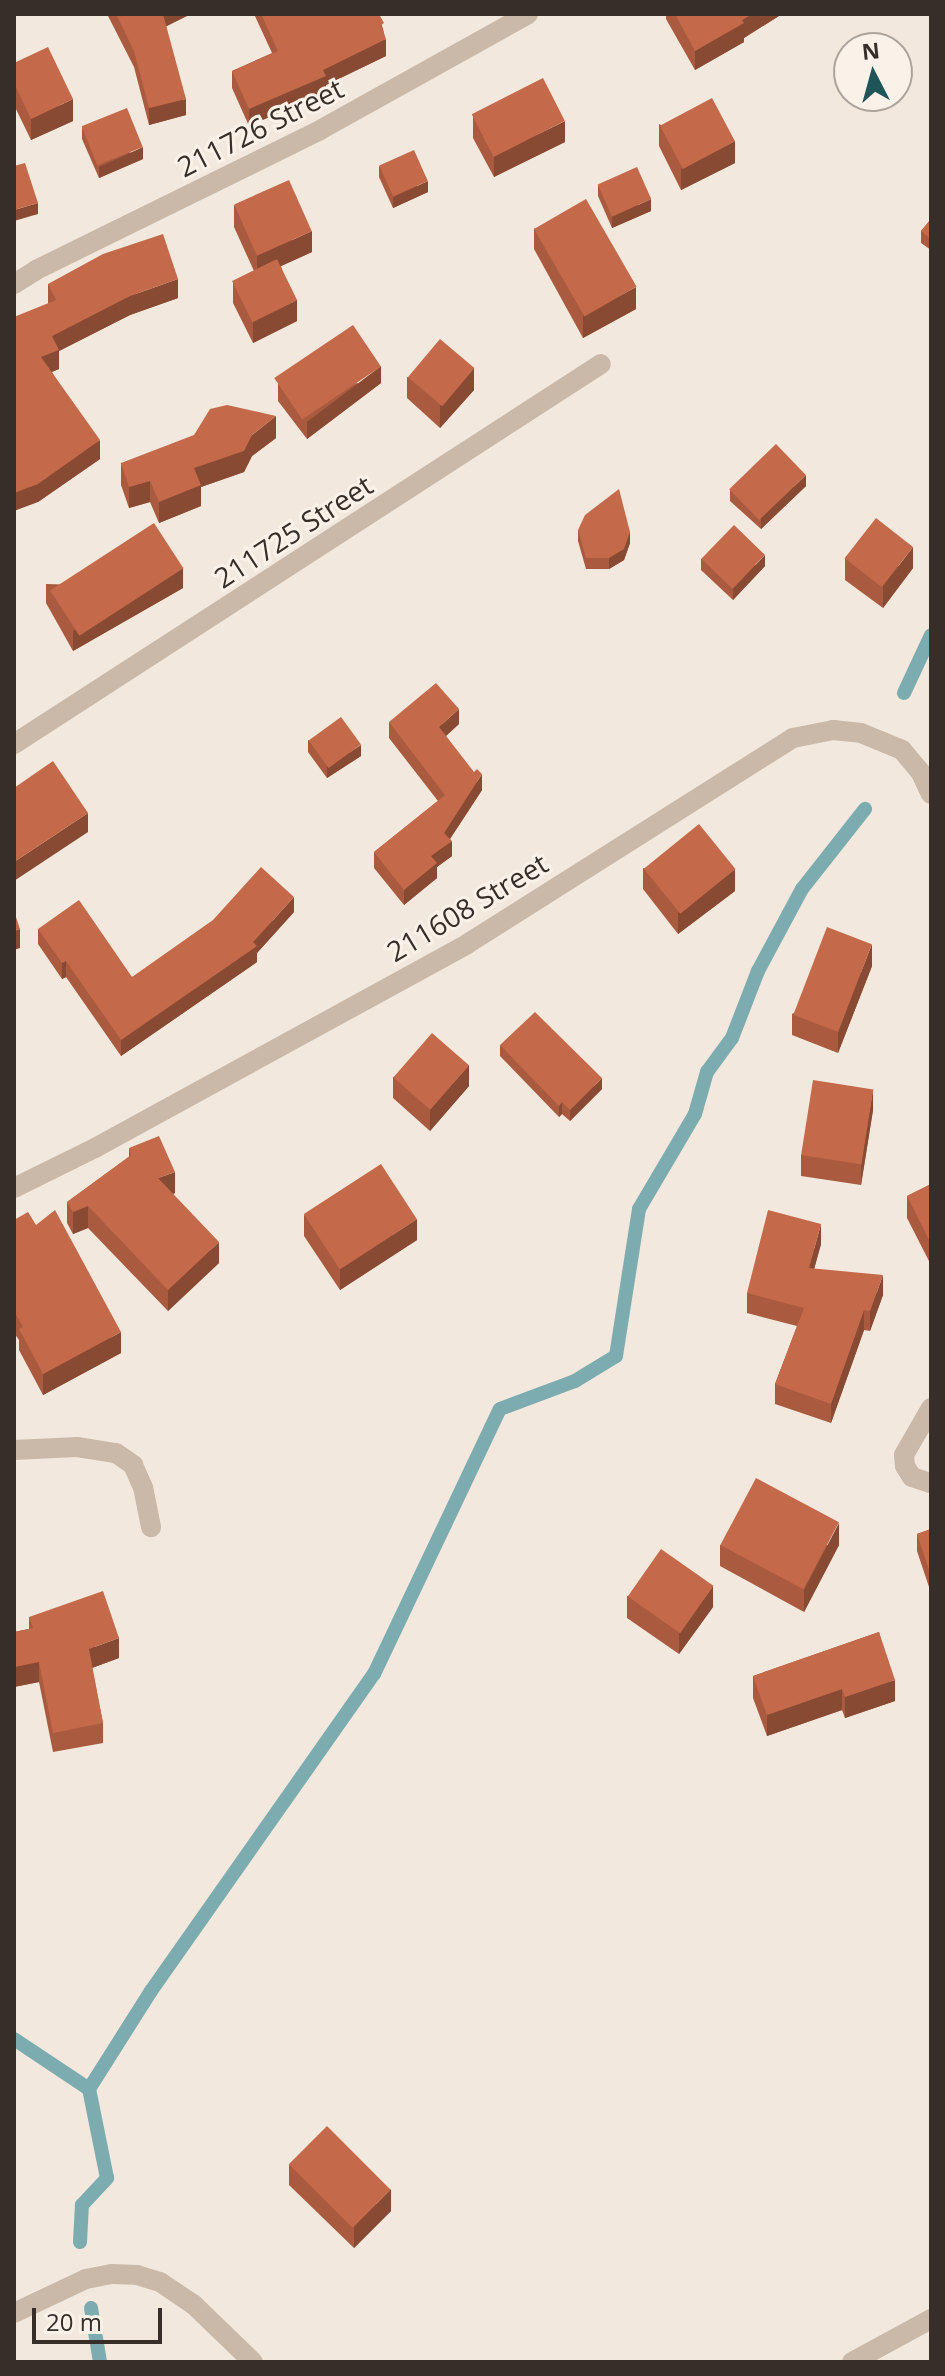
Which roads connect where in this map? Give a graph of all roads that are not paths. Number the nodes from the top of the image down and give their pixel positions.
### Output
1 (528, 14) edge
2 (14, 284) edge
3 (601, 364) dead end
4 (14, 744) edge
5 (931, 794) edge
6 (14, 1188) edge
7 (931, 1408) edge
8 (14, 1450) edge
9 (931, 1483) edge
10 (151, 1527) dead end
11 (14, 2313) edge
12 (931, 2319) edge
13 (253, 2362) edge
14 (852, 2362) edge

1 - 2 street, 211726 Street
3 - 4 street, 211725 Street
5 - 6 street, 211608 Street
7 - 9 street
8 - 10 street
11 - 13 street
12 - 14 street

